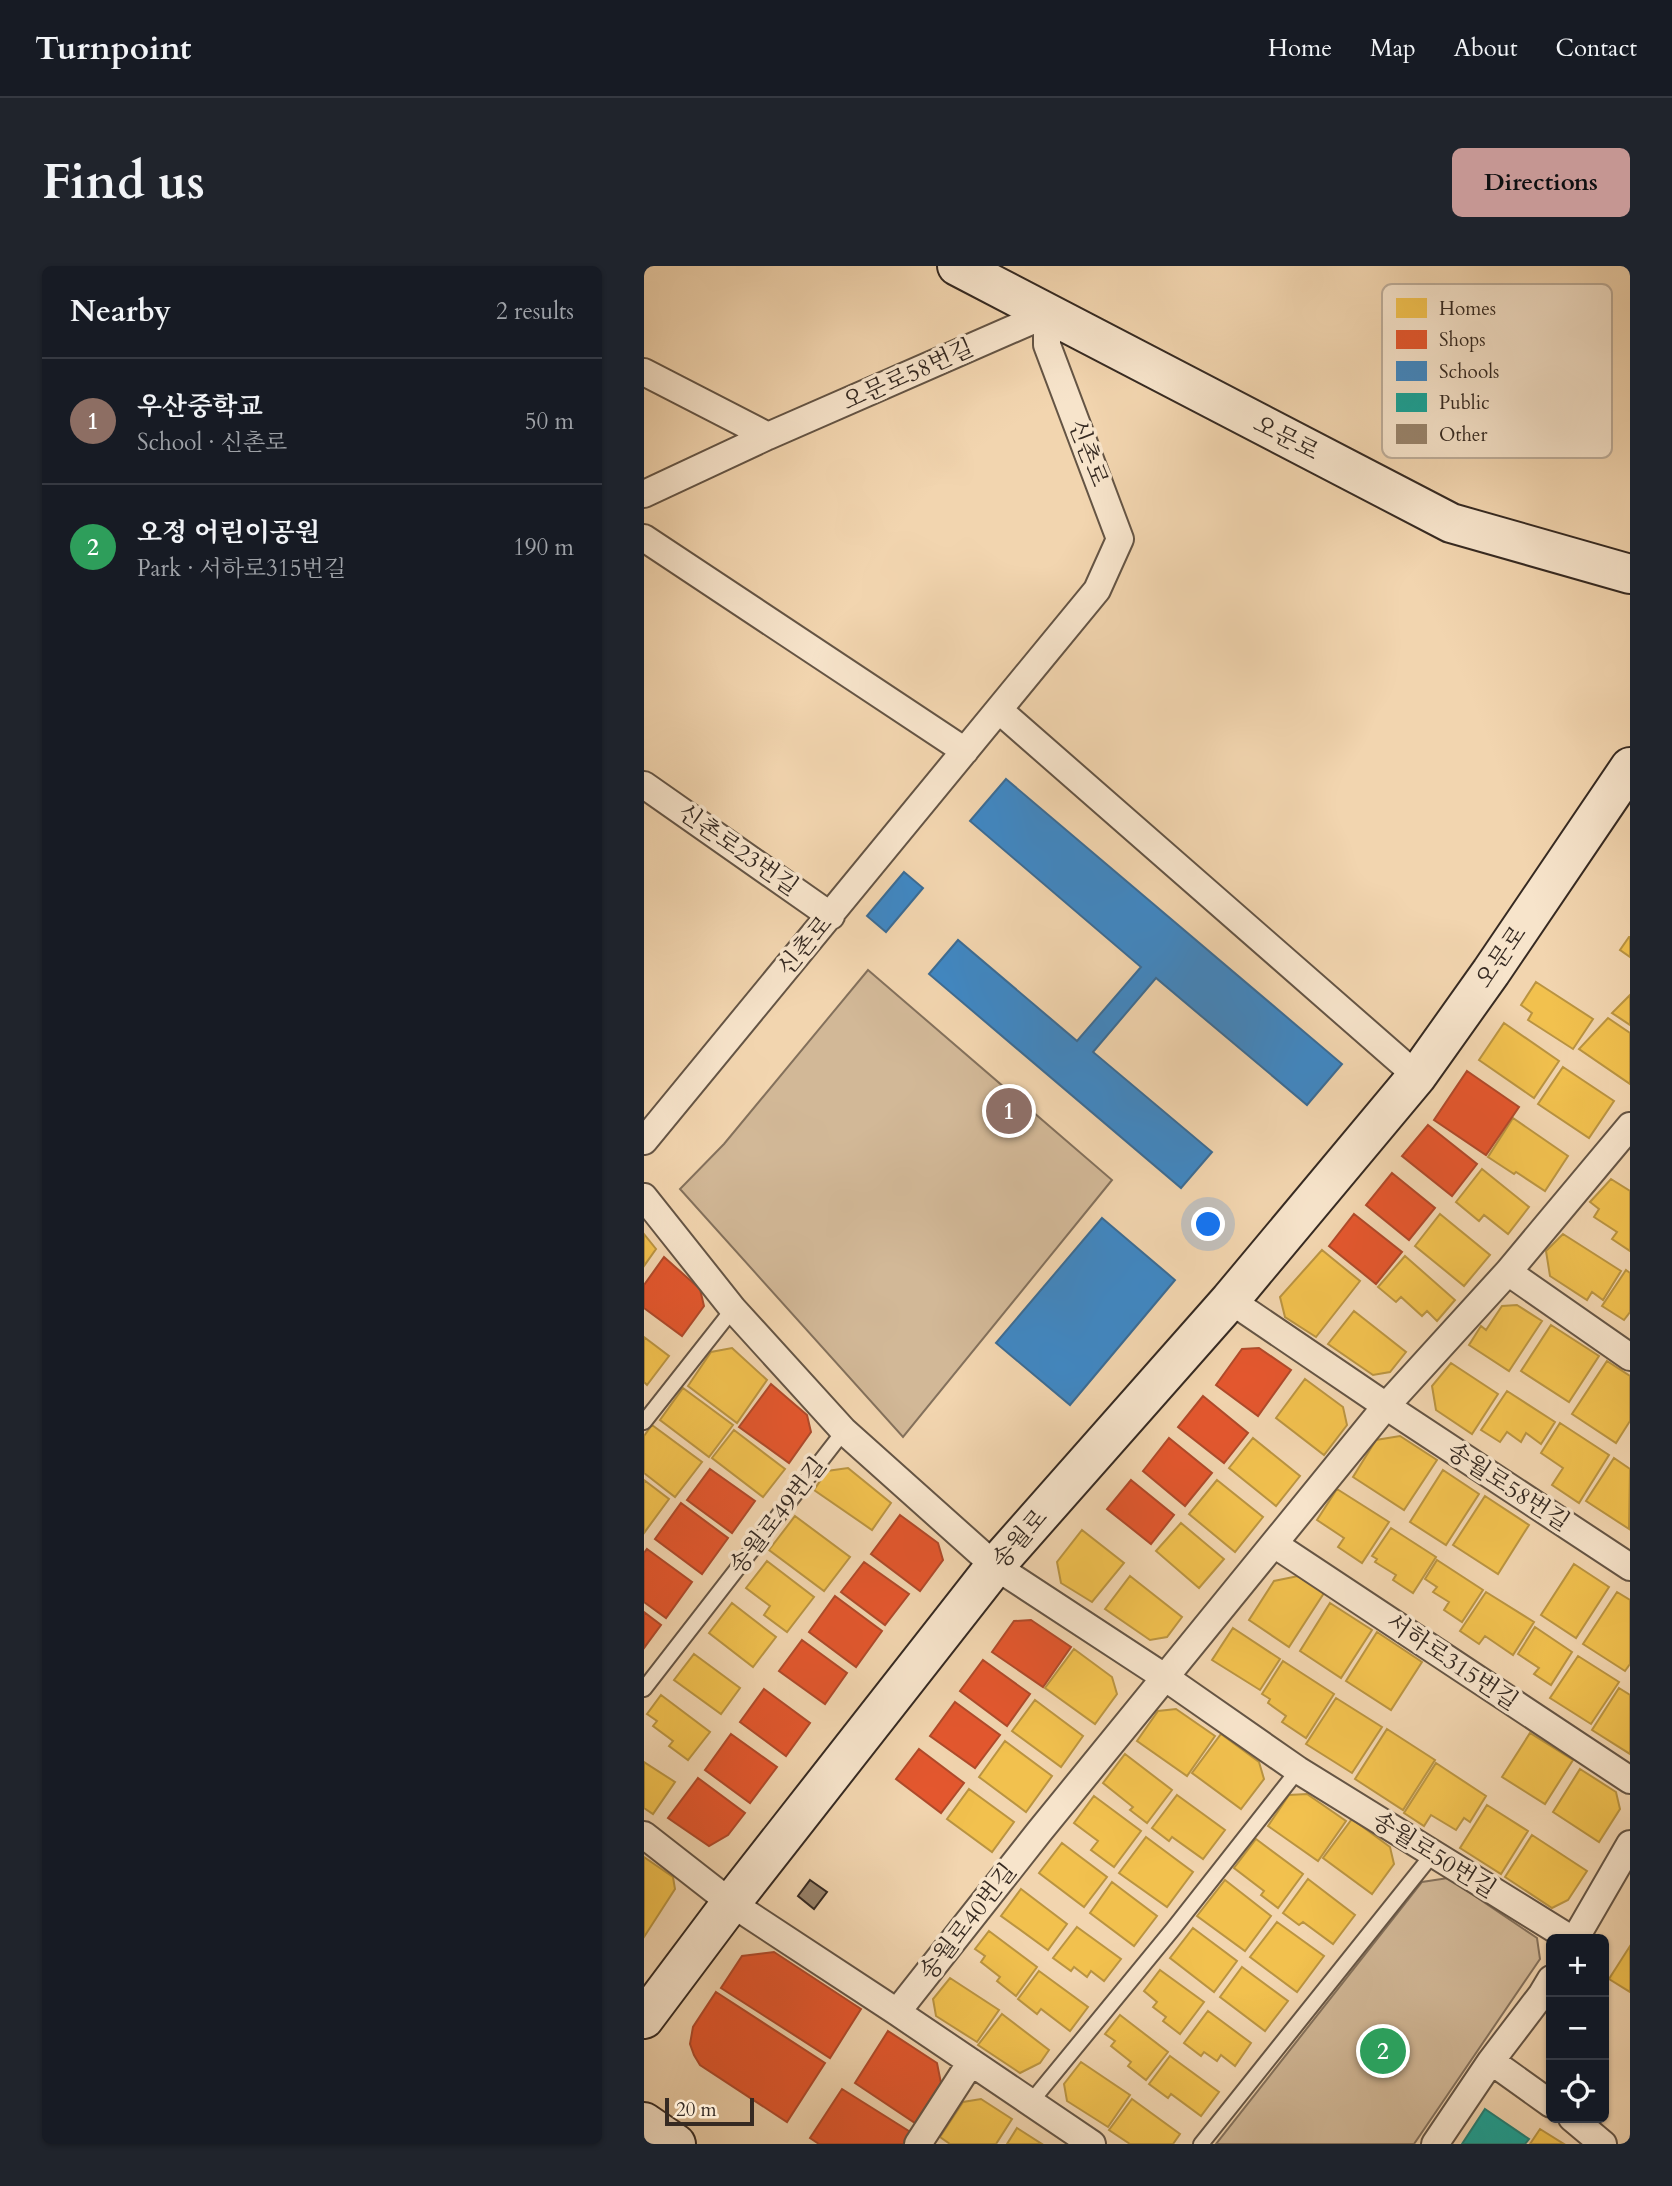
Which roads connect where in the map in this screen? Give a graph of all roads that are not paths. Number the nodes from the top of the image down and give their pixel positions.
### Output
1 (957, 266) edge
2 (1047, 314) junction
3 (644, 372) edge
4 (768, 436) junction
5 (644, 494) edge
6 (644, 538) edge
7 (1630, 573) edge
8 (1000, 711) junction
9 (965, 751) junction
10 (1630, 767) edge
11 (644, 785) edge
12 (831, 916) junction
13 (1417, 1076) junction
14 (1630, 1126) edge
15 (644, 1141) edge
16 (644, 1197) edge
17 (1508, 1272) junction
18 (1230, 1300) junction
19 (733, 1309) junction
20 (1630, 1357) edge
21 (1386, 1406) junction
22 (644, 1422) edge
23 (844, 1431) junction
24 (1274, 1544) junction
25 (995, 1566) junction
26 (1630, 1567) edge
27 (1166, 1678) junction
28 (644, 1689) edge
29 (1298, 1770) junction
30 (1630, 1780) edge
31 (644, 1835) edge
32 (1630, 1844) edge
33 (1432, 1854) junction
34 (731, 1903) junction
35 (1565, 1934) edge
36 (1576, 1934) edge
37 (1546, 1987) edge
38 (897, 2012) junction
39 (644, 2019) edge
40 (1491, 2061) junction
41 (971, 2062) junction
42 (1546, 2100) edge
43 (1030, 2103) junction
44 (644, 2122) edge
45 (1578, 2123) edge
46 (676, 2144) edge
47 (918, 2144) edge
48 (1092, 2144) edge
49 (1201, 2144) edge
50 (1435, 2144) edge
51 (1603, 2144) edge

1 - 2 street, 오문로
2 - 4 street, 오문로58번길
2 - 7 street, 오문로
2 - 8 street, 신촌로
3 - 4 street
4 - 5 street, 오문로58번길
6 - 9 street
8 - 9 street, 신촌로
8 - 13 street
9 - 12 street, 신촌로
10 - 13 street, 오문로
11 - 12 street, 신촌로23번길
12 - 15 street, 신촌로
13 - 18 street, 송월로
14 - 17 street
16 - 19 street, 송월로49번길
17 - 20 street
17 - 21 street
18 - 21 street, 송월로58번길
18 - 25 street, 송월로
19 - 22 lane
19 - 23 street, 송월로49번길
21 - 24 street
21 - 26 street, 송월로58번길
23 - 25 street, 송월로49번길
23 - 28 lane, 송월로49번길
24 - 27 street
24 - 30 street, 서하로315번길
25 - 27 street, 송월로50번길
25 - 34 street, 송월로
27 - 29 street, 송월로50번길
27 - 38 street, 송월로40번길
29 - 33 street, 송월로50번길
29 - 43 lane
31 - 34 street
32 - 36 street
33 - 35 street, 송월로50번길
33 - 49 lane
34 - 38 street
34 - 39 street, 송월로
37 - 40 street
38 - 41 street
40 - 42 street
40 - 50 street
41 - 43 street
41 - 47 street
43 - 48 street
44 - 46 street
45 - 51 street

